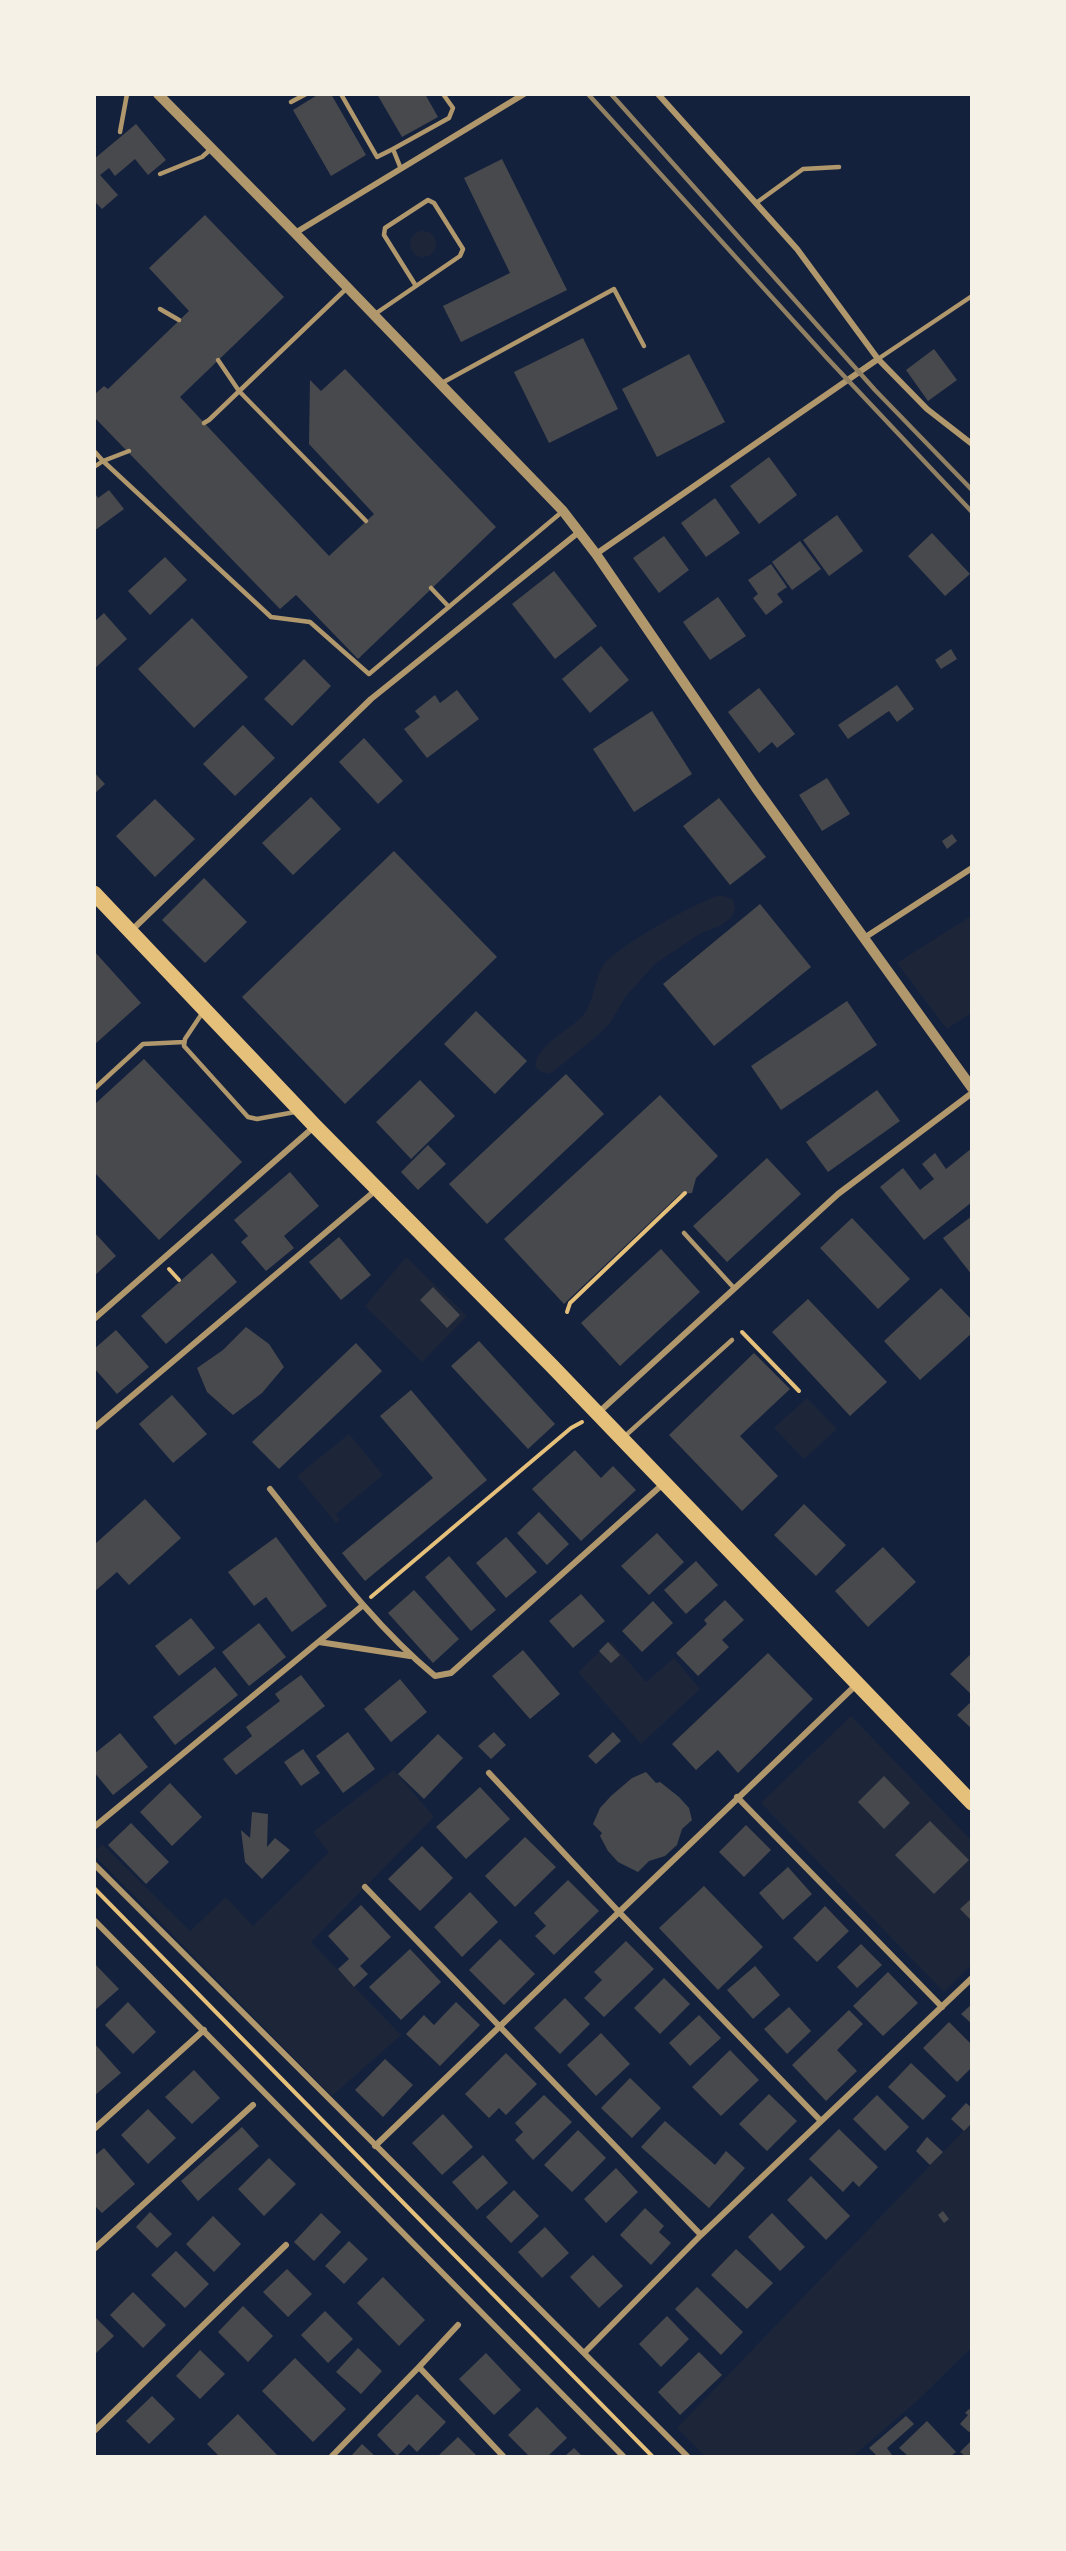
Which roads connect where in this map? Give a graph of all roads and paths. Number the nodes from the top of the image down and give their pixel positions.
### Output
1 (127, 94) edge
2 (158, 94) edge
3 (306, 94) edge
4 (341, 94) edge
5 (443, 94) edge
6 (524, 94) edge
7 (657, 94) edge
8 (291, 102) dead end
9 (120, 132) dead end
10 (393, 149) junction
11 (211, 150) junction
12 (839, 167) dead end
13 (401, 169) junction
14 (160, 174) dead end
15 (756, 203) junction
16 (296, 233) junction
17 (416, 286) junction
18 (347, 288) junction
19 (972, 296) edge
20 (160, 309) dead end
21 (373, 315) junction
22 (179, 320) dead end
23 (644, 346) dead end
24 (878, 359) junction
25 (218, 360) dead end
26 (440, 384) junction
27 (239, 391) junction
28 (204, 423) dead end
29 (972, 444) edge
30 (129, 451) dead end
31 (94, 452) edge
32 (103, 461) junction
33 (94, 467) edge
34 (563, 512) junction
35 (366, 521) dead end
36 (579, 532) junction
37 (596, 554) junction
38 (431, 588) dead end
39 (449, 606) junction
40 (972, 868) edge
41 (94, 893) edge
42 (132, 930) junction
43 (864, 938) junction
44 (206, 1008) junction
45 (184, 1042) junction
46 (972, 1088) edge
47 (94, 1089) edge
48 (972, 1093) edge
49 (301, 1110) junction
50 (315, 1126) junction
51 (377, 1188) junction
52 (685, 1193) dead end
53 (684, 1233) dead end
54 (734, 1288) junction
55 (567, 1312) dead end
56 (94, 1319) edge
57 (742, 1331) dead end
58 (732, 1340) dead end
59 (799, 1391) dead end
60 (597, 1413) junction
61 (94, 1428) edge
62 (621, 1440) junction
63 (663, 1483) junction
64 (270, 1489) dead end
65 (362, 1605) junction
66 (319, 1642) junction
67 (410, 1656) junction
68 (857, 1684) junction
69 (489, 1773) dead end
70 (737, 1797) junction
71 (972, 1803) edge
72 (94, 1827) edge
73 (94, 1864) edge
74 (365, 1887) dead end
75 (94, 1888) edge
76 (618, 1911) junction
77 (94, 1920) edge
78 (972, 1978) edge
79 (942, 2007) junction
80 (501, 2027) junction
81 (204, 2030) junction
82 (253, 2105) dead end
83 (821, 2121) junction
84 (94, 2129) edge
85 (375, 2146) junction
86 (701, 2235) junction
87 (285, 2245) dead end
88 (94, 2249) edge
89 (458, 2325) dead end
90 (584, 2353) junction
91 (418, 2367) junction
92 (94, 2431) edge
93 (332, 2457) edge
94 (503, 2457) edge
95 (623, 2457) edge
96 (652, 2457) edge
97 (687, 2457) edge

1 - 9 lane
2 - 11 street
3 - 8 lane
4 - 10 lane
5 - 10 lane
6 - 13 street
7 - 15 street
10 - 13 lane
11 - 14 lane
11 - 16 street
12 - 15 lane
13 - 16 street
15 - 24 street
16 - 18 street
17 - 17 lane
17 - 21 lane
18 - 21 street
18 - 27 lane
19 - 24 lane
20 - 22 lane
21 - 26 street
23 - 26 lane
24 - 29 street
24 - 37 street
25 - 27 lane
26 - 34 street
27 - 28 lane
27 - 35 lane
30 - 32 lane
31 - 32 lane
32 - 33 lane
32 - 39 lane
34 - 36 street
34 - 39 lane
36 - 37 street
36 - 42 street
37 - 43 street
38 - 39 lane
40 - 43 street
41 - 42 main road
42 - 44 main road
43 - 46 street
44 - 45 lane
44 - 49 main road
45 - 47 lane
45 - 49 lane
48 - 54 street
49 - 50 main road
50 - 51 main road
50 - 56 street
51 - 60 main road
51 - 61 street
52 - 55 path
53 - 54 lane
54 - 60 street
57 - 59 path
58 - 62 lane
60 - 62 main road
60 - 65 path
62 - 63 main road
63 - 67 street
63 - 68 main road
64 - 65 street
65 - 66 street
65 - 67 street
66 - 67 street
66 - 72 street
68 - 70 street
68 - 71 main road
69 - 76 street
70 - 76 street
70 - 79 street
73 - 85 street
74 - 80 street
75 - 96 path
76 - 80 street
76 - 83 street
77 - 81 street
78 - 79 street
79 - 83 street
80 - 85 street
80 - 86 street
81 - 84 street
81 - 95 street
82 - 88 street
83 - 86 street
85 - 90 street
86 - 90 street
87 - 92 street
89 - 91 street
90 - 97 street
91 - 93 street
91 - 94 street

